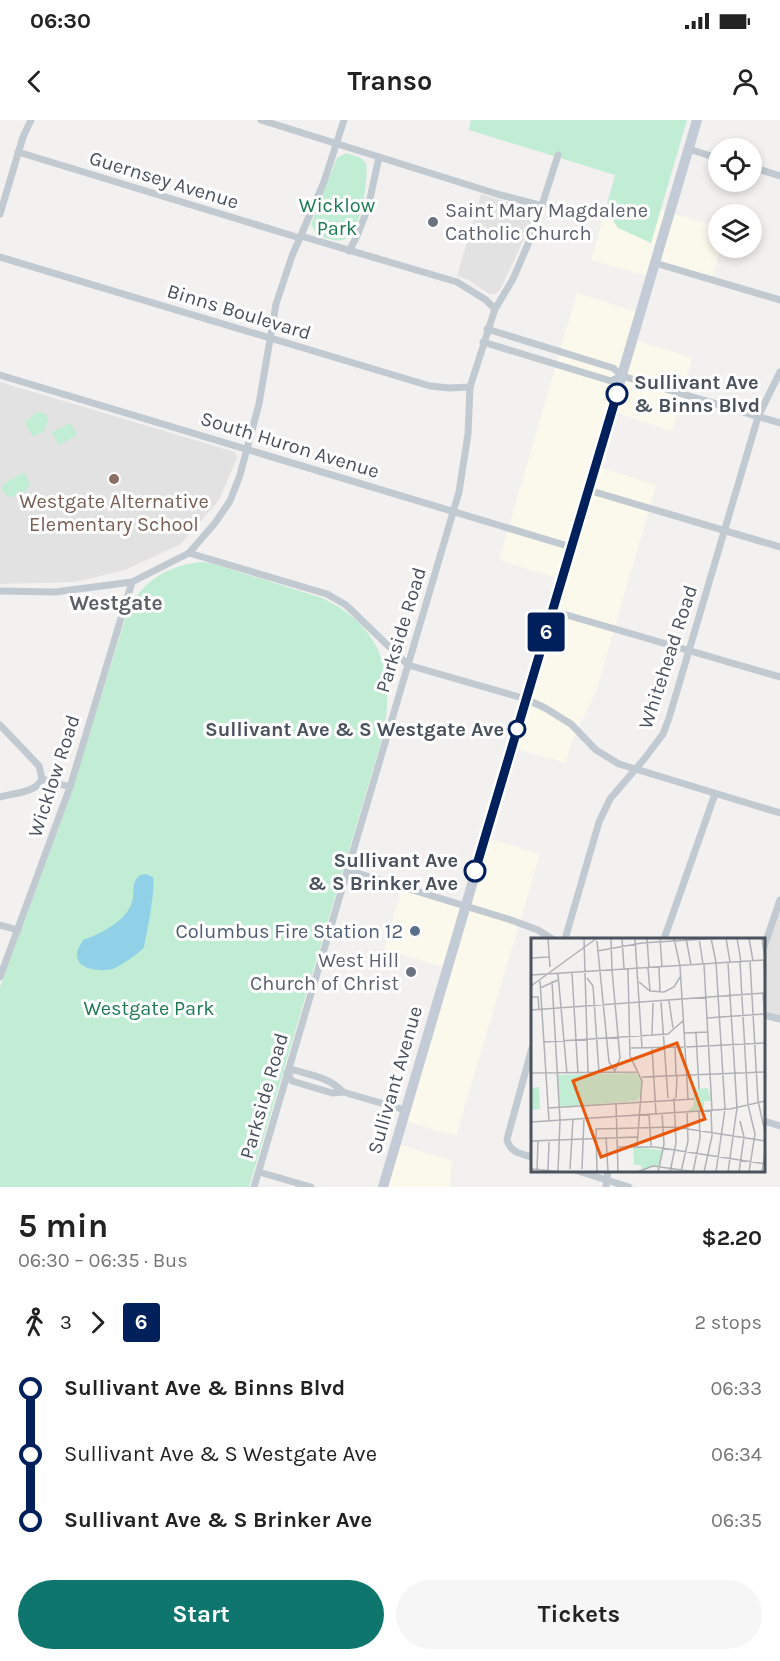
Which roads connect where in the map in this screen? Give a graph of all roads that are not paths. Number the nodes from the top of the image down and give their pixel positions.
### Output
1 (31, 120) edge
2 (261, 120) edge
3 (344, 120) edge
4 (697, 120) edge
5 (337, 143) junction
6 (688, 149) junction
7 (18, 152) junction
8 (558, 155) dead end
9 (708, 155) edge
10 (379, 157) junction
11 (762, 170) edge
12 (780, 176) edge
13 (543, 206) junction
14 (0, 214) edge
15 (300, 237) junction
16 (349, 251) junction
17 (0, 257) edge
18 (655, 263) junction
19 (780, 300) edge
20 (495, 309) junction
21 (488, 329) junction
22 (269, 338) junction
23 (483, 342) junction
24 (780, 372) edge
25 (0, 375) edge
26 (622, 376) junction
27 (470, 387) junction
28 (758, 417) junction
29 (780, 423) edge
30 (247, 449) junction
31 (588, 490) junction
32 (453, 511) junction
33 (725, 531) junction
34 (571, 547) junction
35 (780, 547) edge
36 (189, 553) junction
37 (132, 582) junction
38 (0, 591) edge
39 (553, 611) junction
40 (689, 651) junction
41 (408, 665) junction
42 (780, 677) edge
43 (526, 699) junction
44 (0, 725) edge
45 (634, 769) junction
46 (42, 779) junction
47 (70, 787) junction
48 (715, 794) junction
49 (0, 797) edge
50 (780, 813) edge
51 (347, 870) junction
52 (780, 900) edge
53 (465, 906) junction
54 (0, 925) edge
55 (18, 930) junction
56 (550, 938) edge
57 (565, 938) edge
58 (664, 938) edge
59 (765, 944) edge
60 (0, 976) edge
61 (765, 1015) edge
62 (780, 1019) edge
63 (531, 1052) edge
64 (287, 1073) junction
65 (343, 1092) junction
66 (405, 1110) junction
67 (765, 1121) edge
68 (780, 1126) edge
69 (531, 1157) edge
70 (259, 1172) junction
71 (580, 1172) edge
72 (607, 1184) edge
73 (254, 1187) edge
74 (311, 1187) edge
75 (383, 1187) edge
76 (630, 1187) edge

1 - 7 street
2 - 5 street
3 - 5 street
4 - 6 main road, Sullivant Avenue
5 - 10 street
5 - 15 street
6 - 9 street
6 - 18 main road, Sullivant Avenue
7 - 14 street
7 - 15 street, Guernsey Avenue
8 - 13 street, Parkside Road
10 - 13 street
10 - 16 street
11 - 12 street
13 - 20 street, Parkside Road
15 - 16 street, Guernsey Avenue
15 - 22 street
16 - 20 street, Guernsey Avenue
17 - 22 street, Binns Boulevard
18 - 19 street
18 - 26 main road, Sullivant Avenue
20 - 21 street, Parkside Road
21 - 23 street, Parkside Road
21 - 26 street
22 - 27 street, Binns Boulevard
22 - 30 street
23 - 26 street
23 - 27 street, Parkside Road
24 - 28 street, Whitehead Road
25 - 30 street, South Huron Avenue
26 - 28 street
26 - 31 main road, Sullivant Avenue
27 - 32 street, Parkside Road
28 - 29 street
28 - 33 street, Whitehead Road
30 - 32 street, South Huron Avenue
30 - 36 street
31 - 33 street
31 - 34 main road, Sullivant Avenue
32 - 34 street, South Huron Avenue
32 - 41 street, Parkside Road
33 - 35 street
33 - 40 street, Whitehead Road
34 - 39 main road, Sullivant Avenue
36 - 37 street
36 - 41 street
37 - 38 street
37 - 47 street, Wicklow Road
39 - 40 street
39 - 43 main road, Sullivant Avenue
40 - 42 street
40 - 45 street, Whitehead Road
41 - 43 street
41 - 51 street, Parkside Road
43 - 45 street
43 - 53 main road, Sullivant Avenue
44 - 46 street
45 - 48 street
45 - 57 street, Whitehead Road
46 - 47 street
46 - 49 street
47 - 55 street, Wicklow Road
48 - 50 street
48 - 58 street
51 - 53 street
51 - 64 street, Parkside Road
52 - 59 street
53 - 56 street
53 - 66 main road, Sullivant Avenue
54 - 55 street
55 - 60 street, Wicklow Road
61 - 62 street
63 - 69 street
64 - 65 street
64 - 65 street
64 - 70 street, Parkside Road
65 - 66 street
66 - 75 main road, Sullivant Avenue
67 - 68 street
70 - 73 street, Parkside Road
70 - 74 street
71 - 72 street
72 - 76 street

